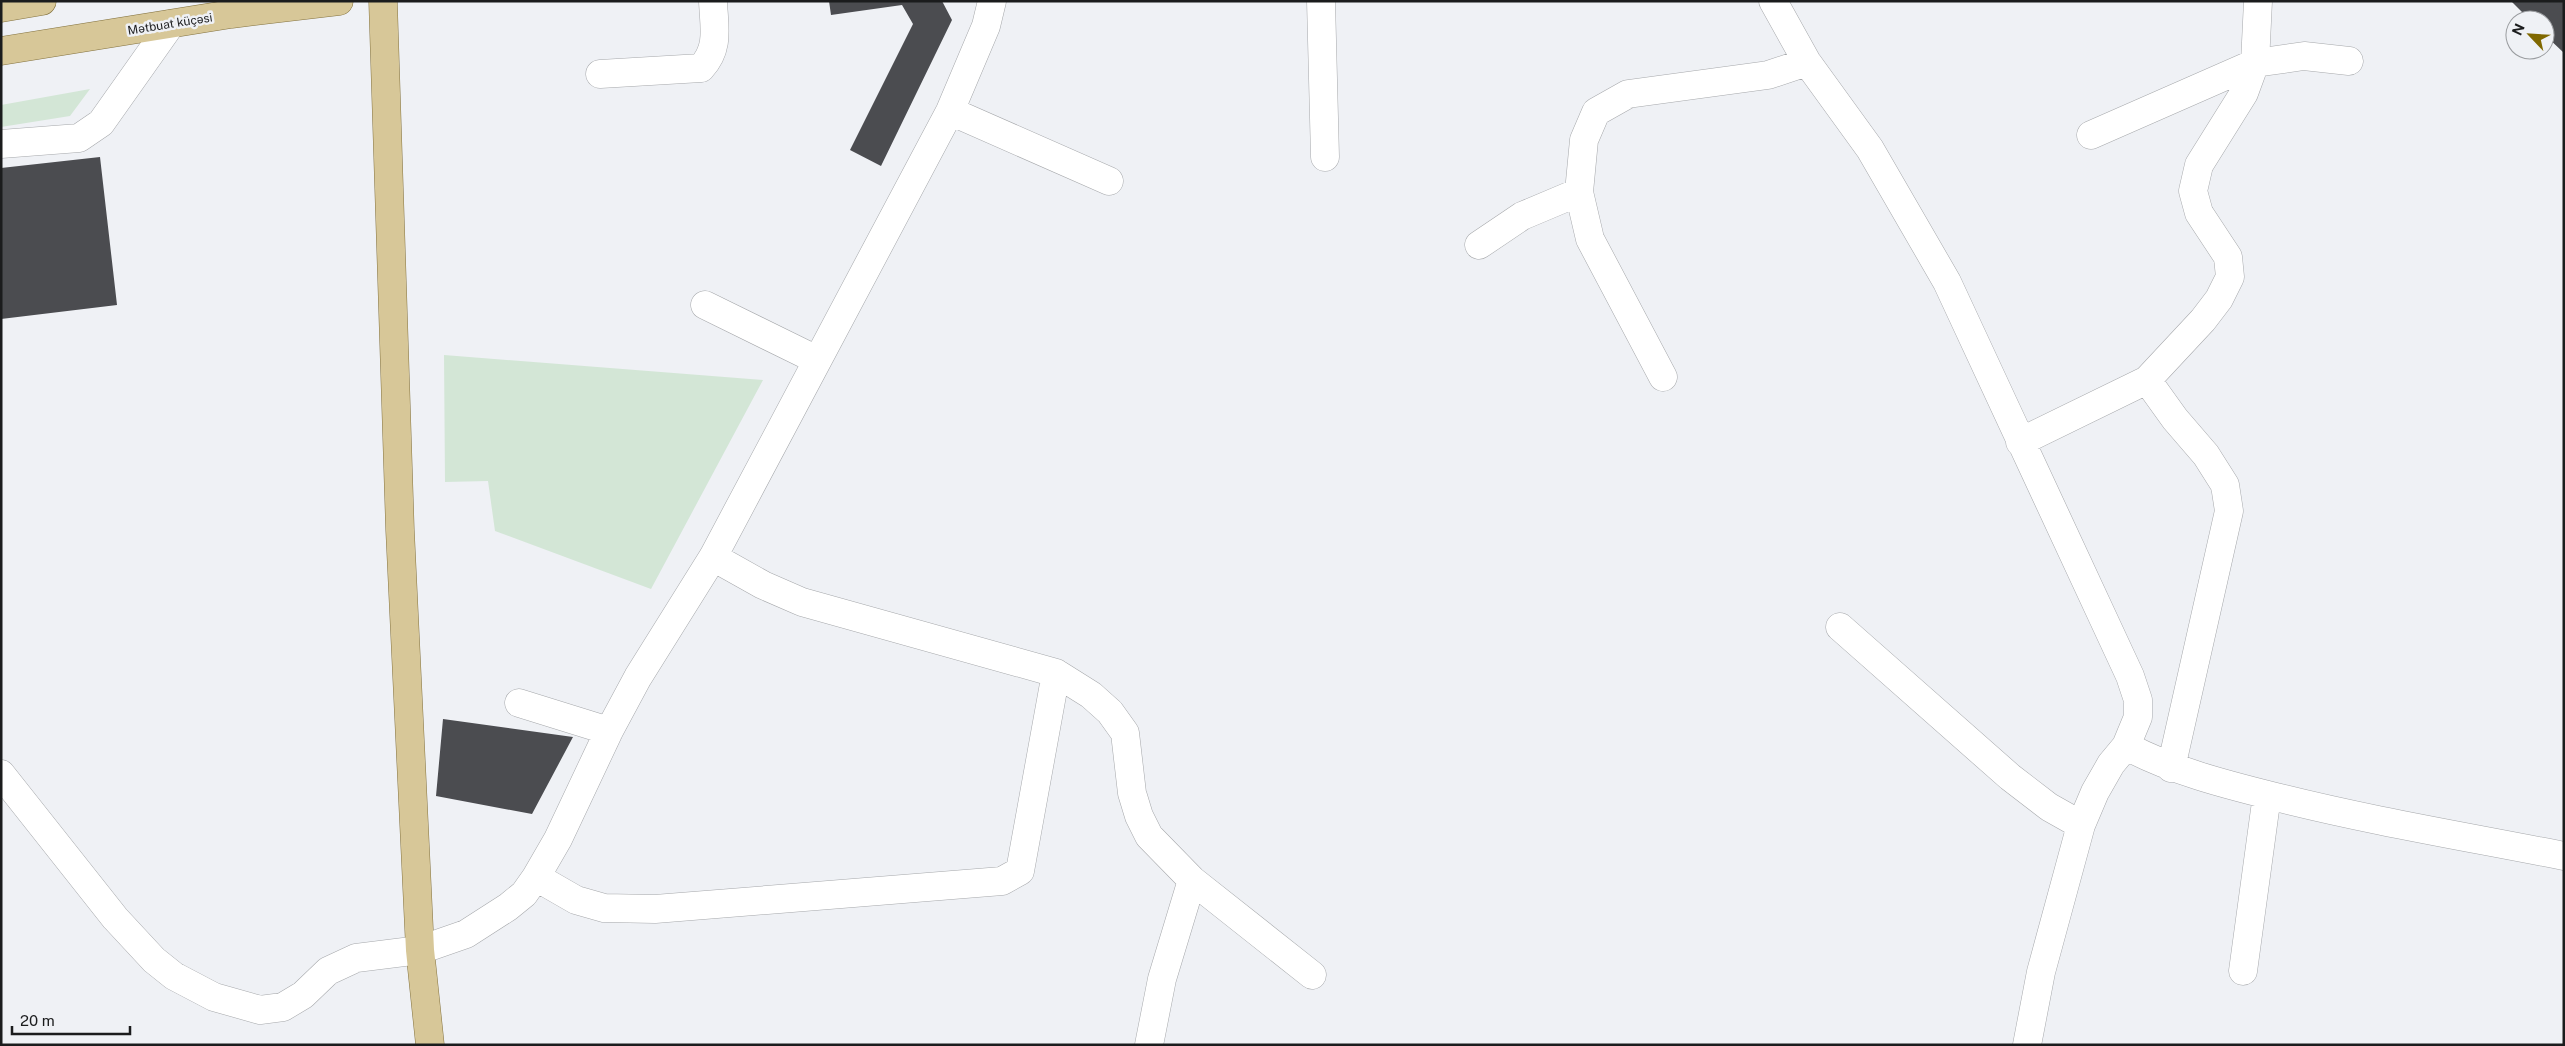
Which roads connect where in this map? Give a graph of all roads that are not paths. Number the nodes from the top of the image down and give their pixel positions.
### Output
1 (42, 1) edge
2 (339, 1) edge
3 (383, 1) edge
4 (713, 1) edge
5 (992, 1) edge
6 (1321, 1) edge
7 (1773, 1) edge
8 (2258, 1) edge
9 (1, 8) edge
10 (171, 24) junction
11 (1, 51) edge
12 (2349, 61) dead end
13 (1807, 62) junction
14 (2255, 63) junction
15 (600, 74) dead end
16 (950, 111) junction
17 (2090, 135) dead end
18 (1, 144) edge
19 (1325, 157) dead end
20 (1109, 181) dead end
21 (1579, 192) junction
22 (1479, 245) dead end
23 (705, 305) dead end
24 (817, 360) junction
25 (1663, 377) dead end
26 (2146, 380) junction
27 (2020, 442) junction
28 (713, 558) junction
29 (1840, 626) dead end
30 (1056, 673) junction
31 (519, 703) dead end
32 (609, 730) junction
33 (2126, 746) junction
34 (2171, 768) junction
35 (1, 774) edge
36 (2267, 795) junction
37 (2081, 825) junction
38 (2564, 856) edge
39 (536, 878) junction
40 (1192, 880) junction
41 (420, 950) junction
42 (2243, 971) dead end
43 (1312, 975) dead end
44 (430, 1045) edge
45 (1149, 1045) edge
46 (2027, 1045) edge

1 - 9 main road
2 - 10 main road, Mətbuat küçəsi
3 - 41 main road
4 - 15 street
5 - 16 street
6 - 19 street
7 - 13 street
8 - 14 street
10 - 11 main road, Mətbuat küçəsi
10 - 18 street
12 - 14 street
13 - 21 street
13 - 27 street
14 - 17 street
14 - 26 street
16 - 20 street
16 - 24 street
21 - 22 street
21 - 25 street
23 - 24 street
24 - 28 street
26 - 27 street
26 - 34 street
27 - 33 street
28 - 30 street
28 - 32 street
29 - 37 street
30 - 39 street
30 - 40 street
31 - 32 street
32 - 39 street
33 - 34 street
33 - 37 street
34 - 36 street
35 - 41 street
36 - 38 street
36 - 42 street
37 - 46 street
39 - 41 street
40 - 43 street
40 - 45 street
41 - 44 main road

